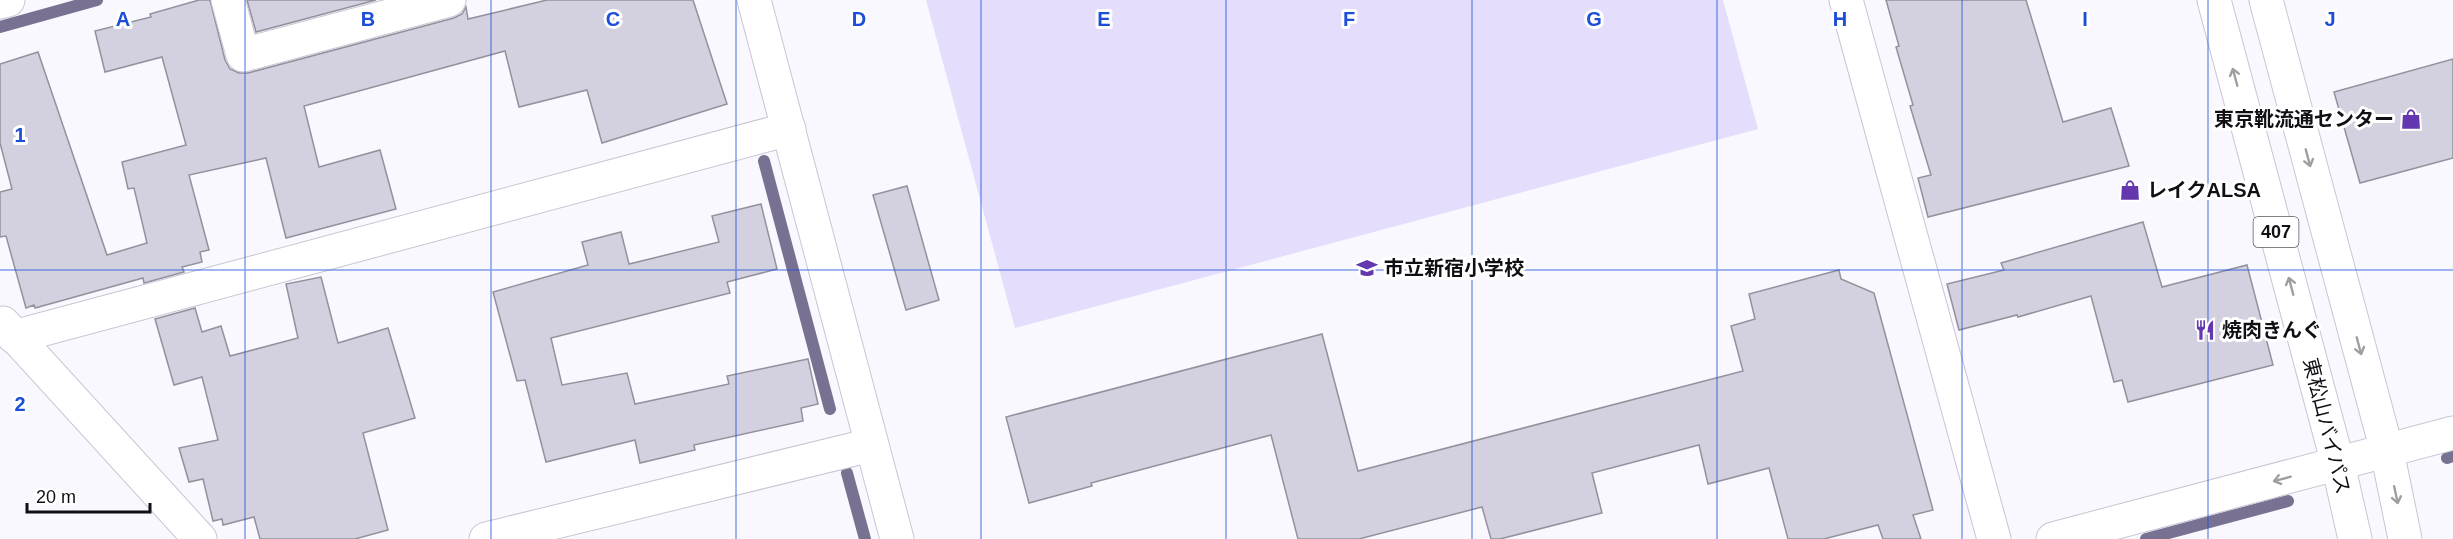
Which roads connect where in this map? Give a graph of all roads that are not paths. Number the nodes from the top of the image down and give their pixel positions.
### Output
1 (8, 0) edge
2 (228, 0) edge
3 (450, 0) edge
4 (754, 0) edge
5 (1846, 0) edge
6 (2214, 0) edge
7 (2266, 0) edge
8 (0, 2) edge
9 (789, 129) junction
10 (7, 328) edge
11 (2453, 433) edge
12 (871, 445) junction
13 (2387, 451) junction
14 (2338, 464) junction
15 (530, 534) edge
16 (200, 539) edge
17 (486, 539) edge
18 (897, 539) edge
19 (1994, 539) edge
20 (2053, 539) edge
21 (2355, 539) edge
22 (2405, 539) edge

1 - 8 main road
2 - 3 main road
4 - 9 main road
5 - 19 main road
14 -> 6 main road, 東松山バイパス / 407
7 -> 13 main road, 407
9 - 10 main road
9 - 12 main road
10 - 16 main road
11 - 13 main road
12 - 15 main road
12 - 18 main road
13 - 14 main road
13 -> 22 main road, 407
14 -> 20 main road
14 - 21 main road, 東松山バイパス / 407
15 - 17 main road

